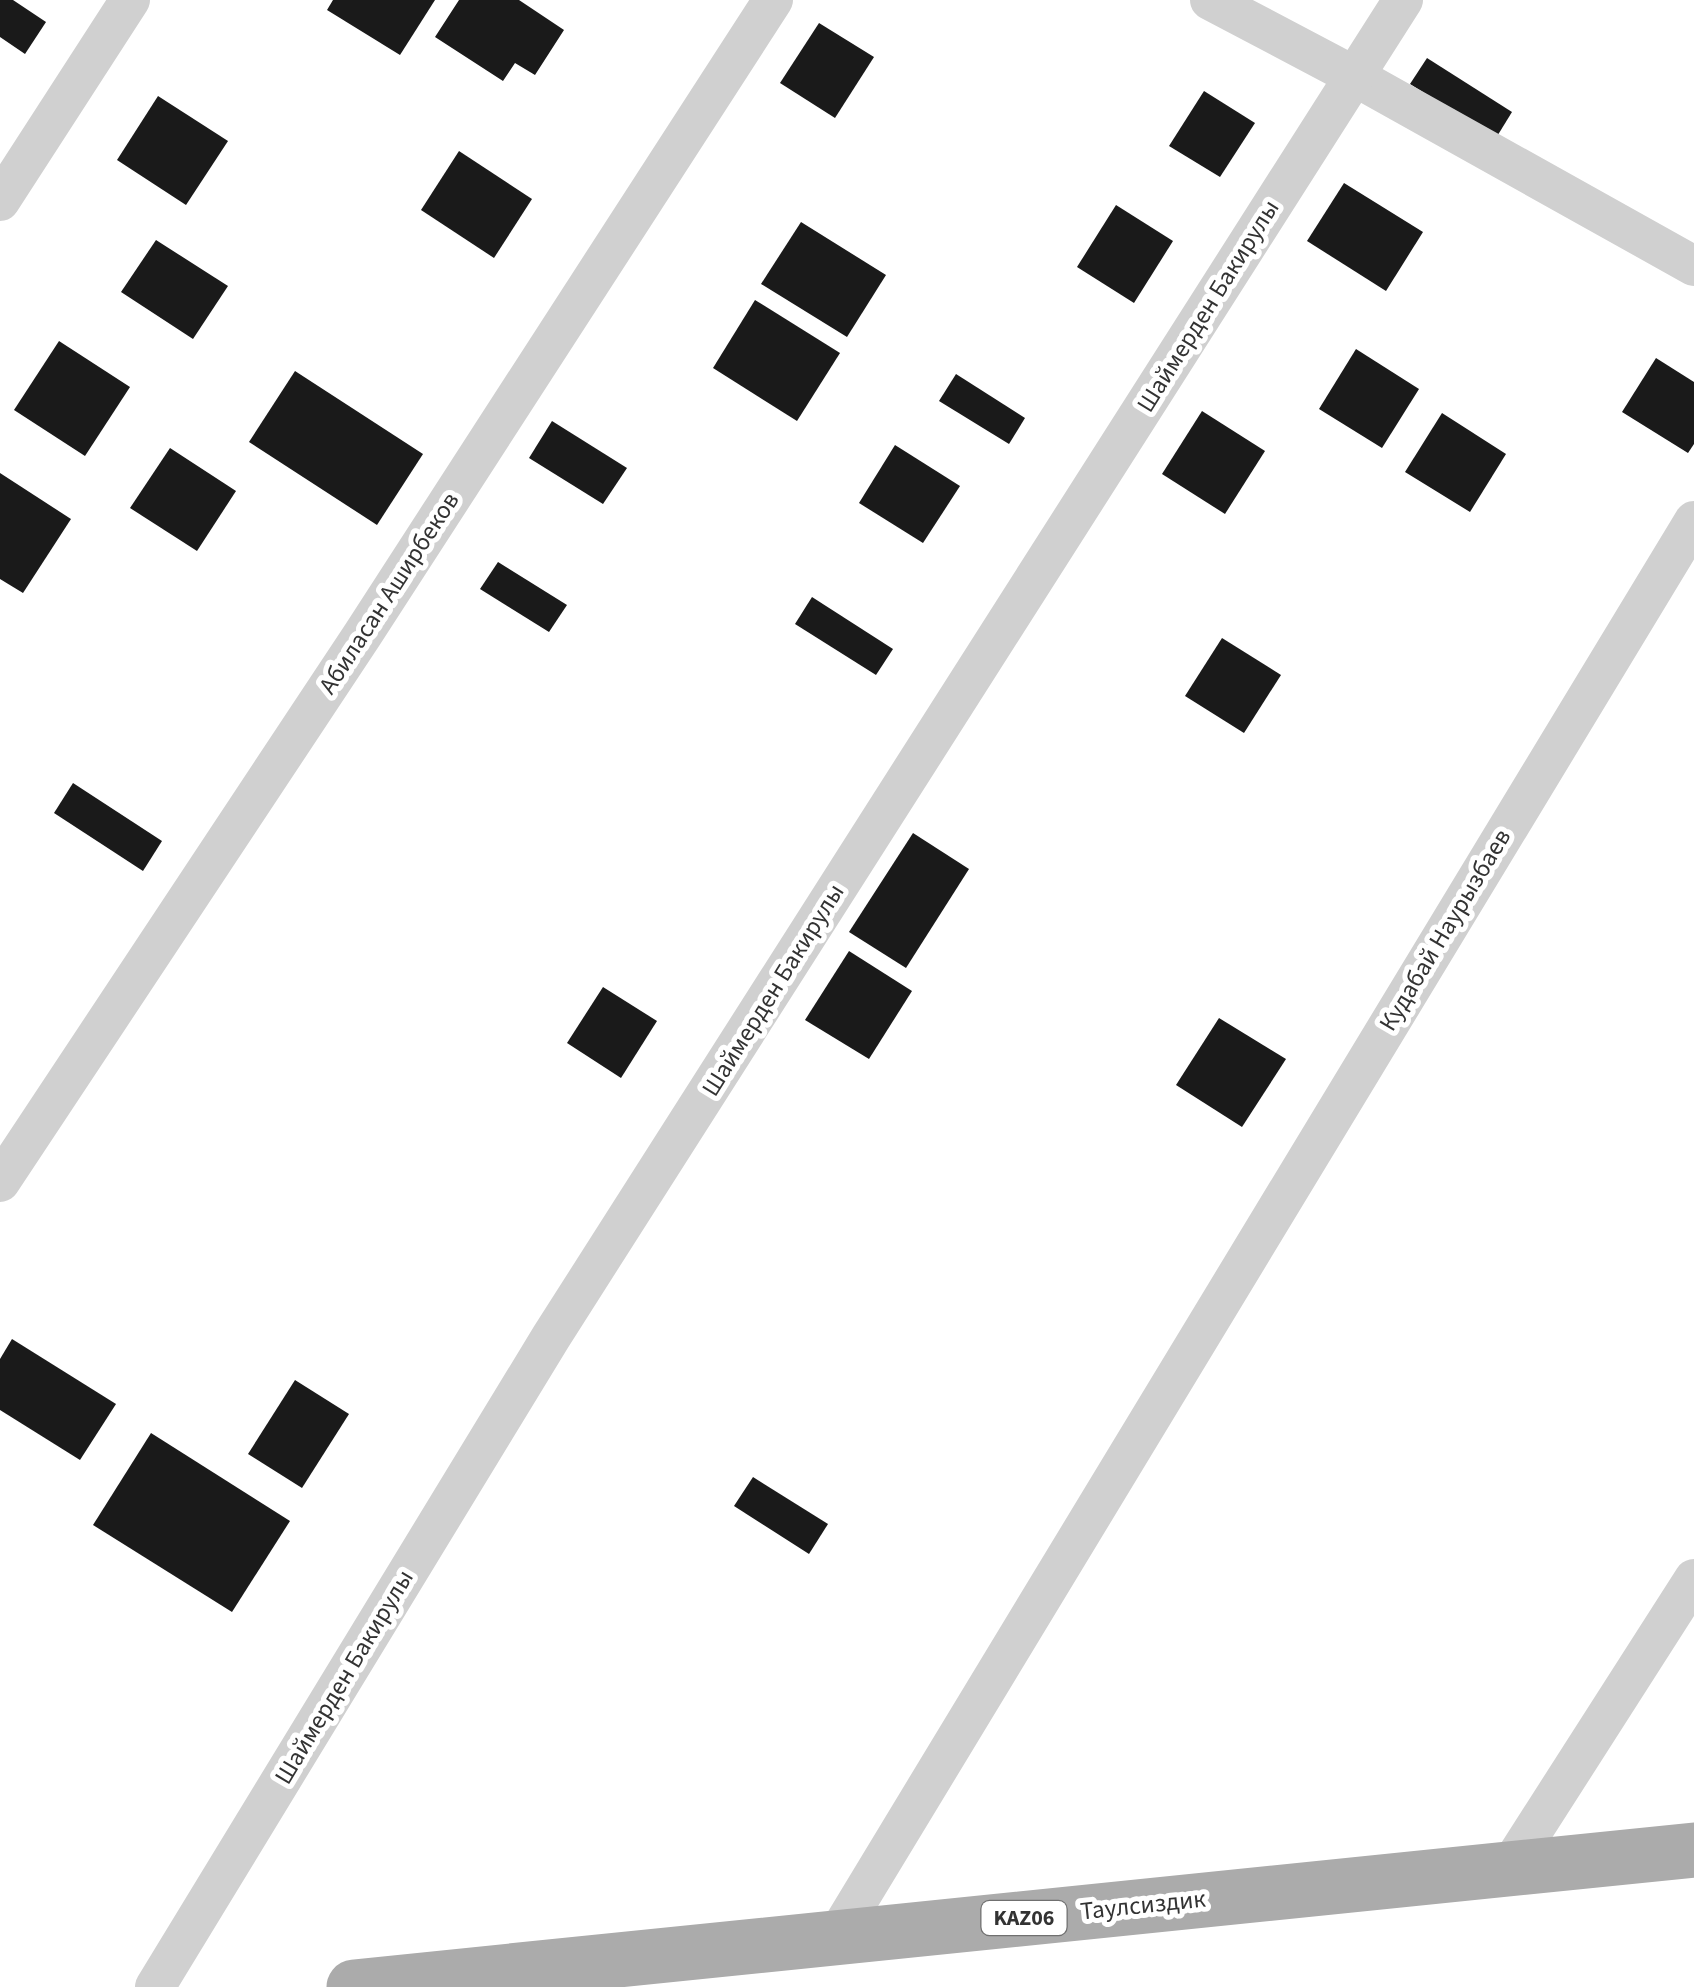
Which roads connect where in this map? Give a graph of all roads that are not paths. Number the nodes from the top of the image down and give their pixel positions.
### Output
1 (130, 0) edge
2 (773, 0) edge
3 (1210, 0) edge
4 (1403, 0) edge
5 (1354, 76) junction
6 (0, 202) edge
7 (1694, 266) edge
8 (1694, 520) edge
9 (0, 1182) edge
10 (1694, 1579) edge
11 (1694, 1850) edge
12 (1509, 1868) junction
13 (836, 1937) junction
14 (154, 1987) edge
15 (354, 1987) edge

1 - 6 street
2 - 9 street, Абиласан Аширбеков
3 - 5 street
4 - 5 street, Шаймерден Бакирулы
5 - 7 street
5 - 14 street, Шаймерден Бакирулы
8 - 13 street, Кудабай Наурызбаев
10 - 12 street
11 - 12 main road, Таулсиздик / KAZ06
12 - 13 main road, Таулсиздик / KAZ06
13 - 15 main road, Таулсиздик / KAZ06

